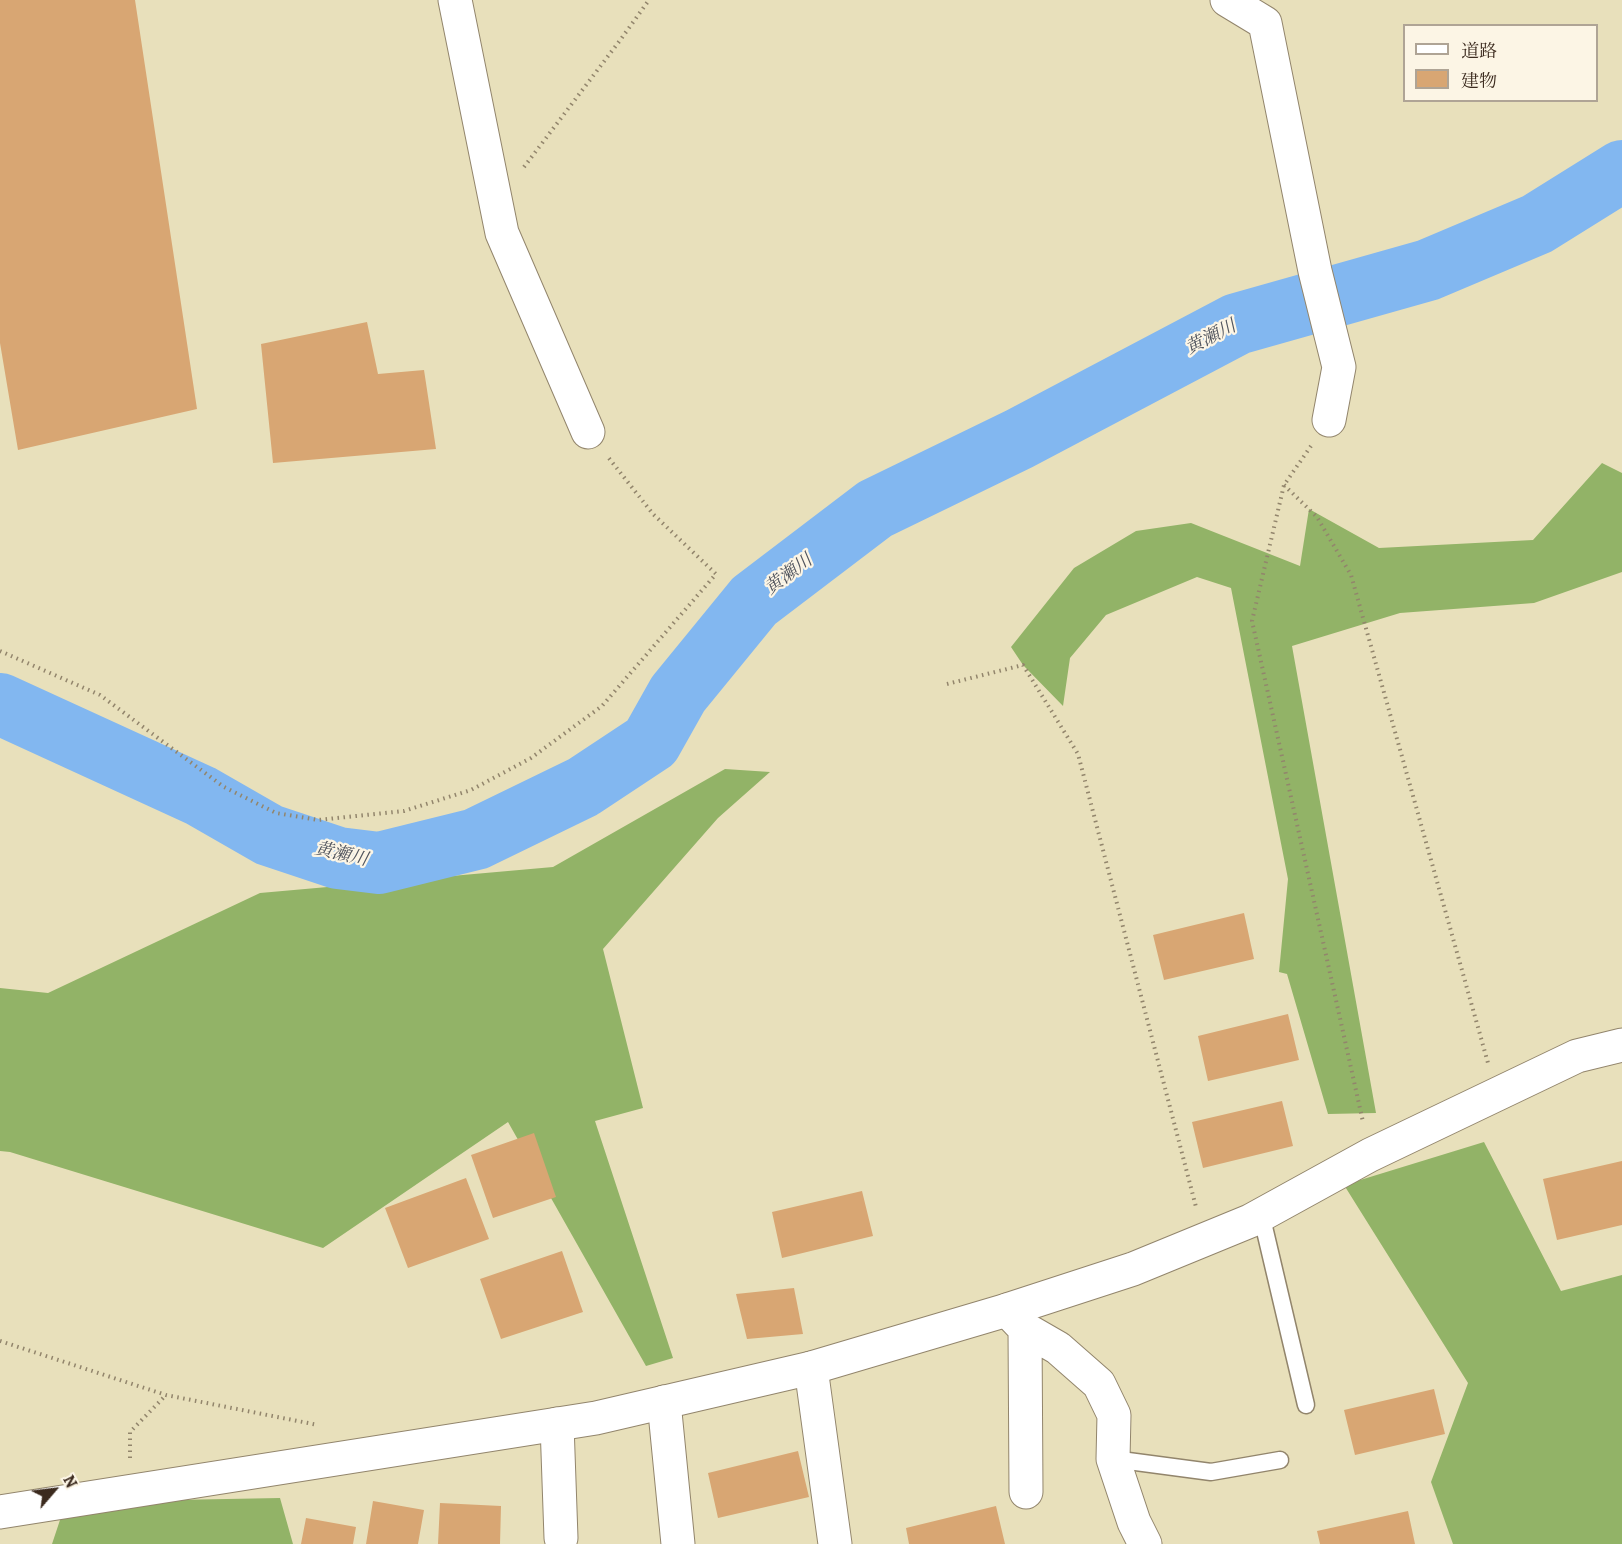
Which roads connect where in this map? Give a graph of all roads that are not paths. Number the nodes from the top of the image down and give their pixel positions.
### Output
1 (455, 0) edge
2 (1227, 0) edge
3 (1329, 420) road end
4 (588, 432) road end
5 (1622, 1045) edge
6 (1261, 1214) junction
7 (1016, 1319) junction
8 (811, 1368) junction
9 (664, 1402) junction
10 (1306, 1404) dead end
11 (556, 1424) junction
12 (1113, 1459) junction
13 (1280, 1460) dead end
14 (1026, 1492) dead end
15 (0, 1512) edge
16 (561, 1538) dead end
17 (678, 1544) edge
18 (835, 1544) edge
19 (1145, 1544) edge

1 - 4 street
2 - 3 street
5 - 6 street
6 - 7 street
6 - 10 lane
7 - 8 street
7 - 12 street
7 - 14 street
8 - 9 street
8 - 18 street
9 - 11 street
9 - 17 street
11 - 15 street
11 - 16 street
12 - 13 lane
12 - 19 street

